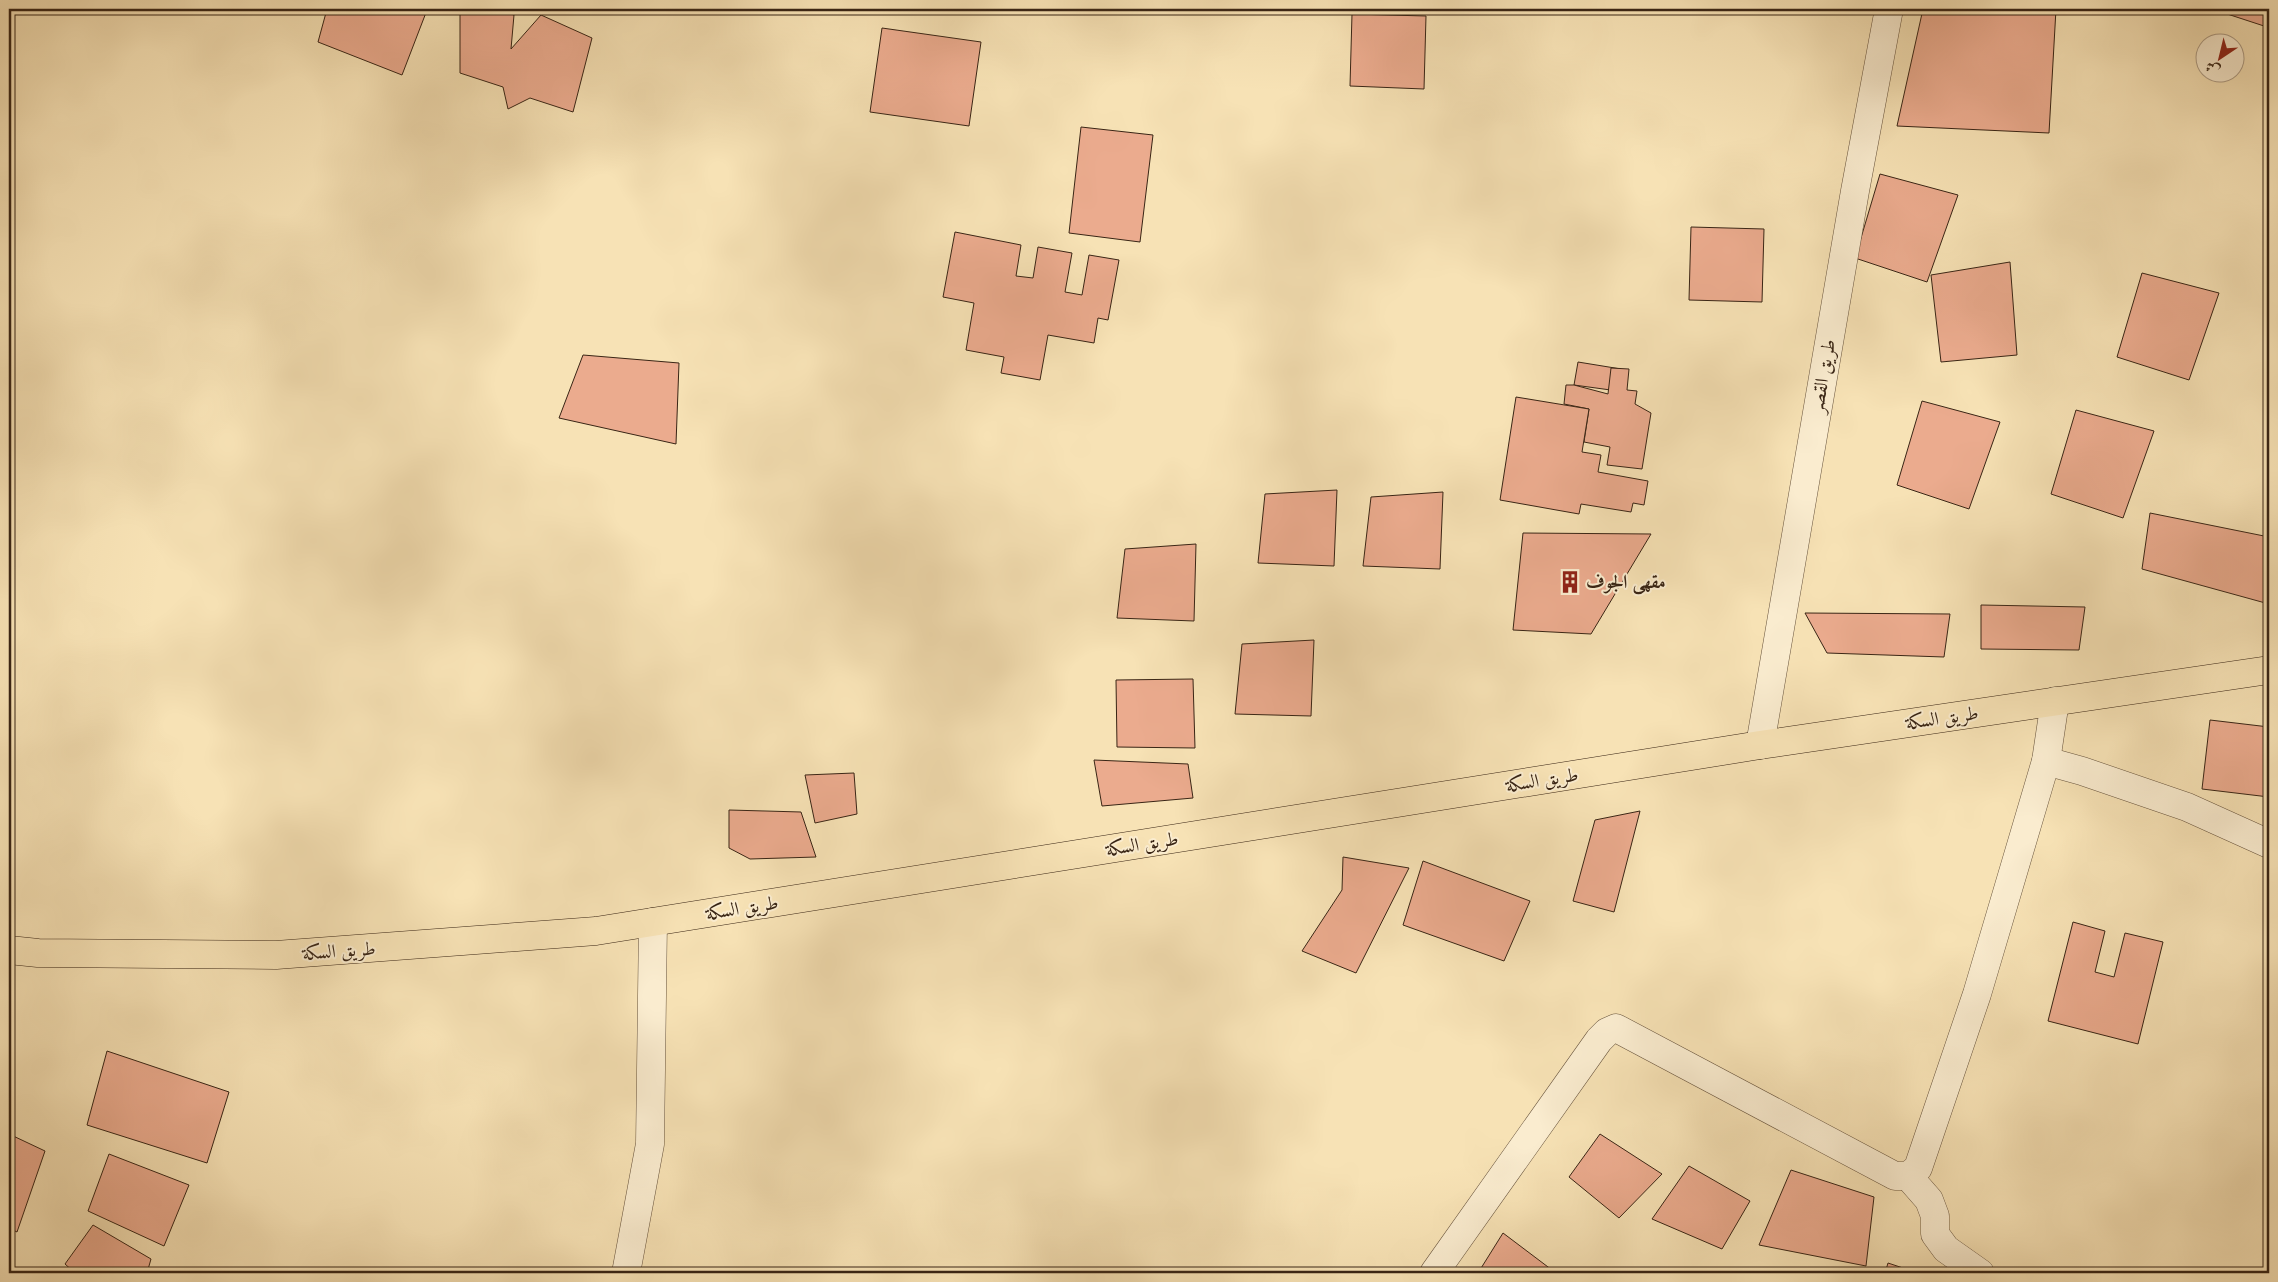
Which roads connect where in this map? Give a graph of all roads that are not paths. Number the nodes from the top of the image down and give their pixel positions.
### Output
1 (1889, 9) edge
2 (2269, 670) edge
3 (2054, 701) junction
4 (1760, 745) junction
5 (2046, 761) junction
6 (2269, 844) edge
7 (654, 922) junction
8 (9, 950) edge
9 (1908, 1176) junction
10 (626, 1273) edge
11 (1434, 1273) edge
12 (1980, 1273) edge

1 - 4 street, طريق القصر
2 - 3 main road, طريق السكة
3 - 4 main road, طريق السكة
3 - 5 street
4 - 7 main road, طريق السكة
5 - 6 street
5 - 9 street
7 - 8 main road, طريق السكة
7 - 10 street
9 - 11 street
9 - 12 street

